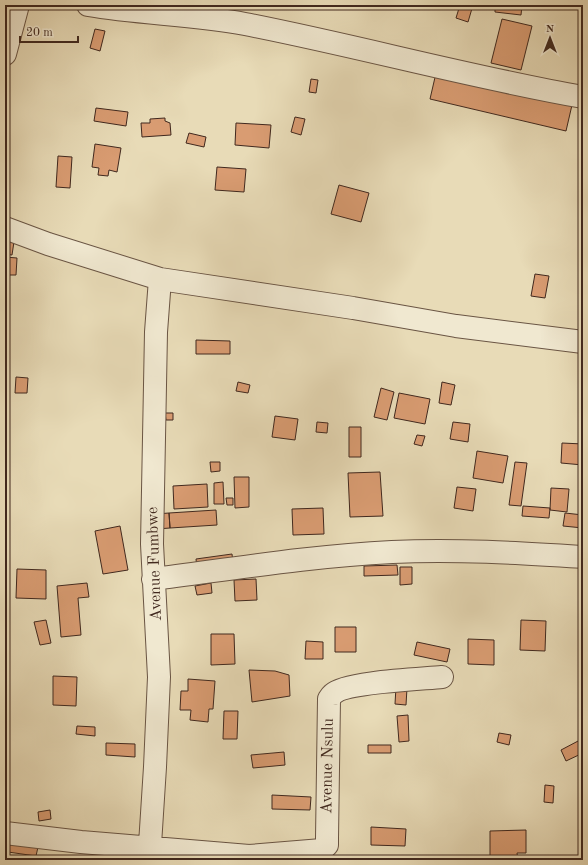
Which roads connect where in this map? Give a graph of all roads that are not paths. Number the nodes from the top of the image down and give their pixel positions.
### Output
1 (18, 5) edge
2 (88, 5) edge
3 (5, 54) edge
4 (583, 97) edge
5 (5, 228) edge
6 (160, 279) junction
7 (583, 342) edge
8 (583, 557) edge
9 (153, 579) junction
10 (442, 677) dead end
11 (5, 833) edge
12 (149, 854) edge
13 (249, 858) edge

1 - 3 street
2 - 4 street
5 - 6 street
6 - 7 street
6 - 9 street, Avenue Fumbwe
8 - 9 street
9 - 12 street, Avenue Fumbwe
10 - 13 street, Avenue Nsulu
11 - 12 street
12 - 13 street

